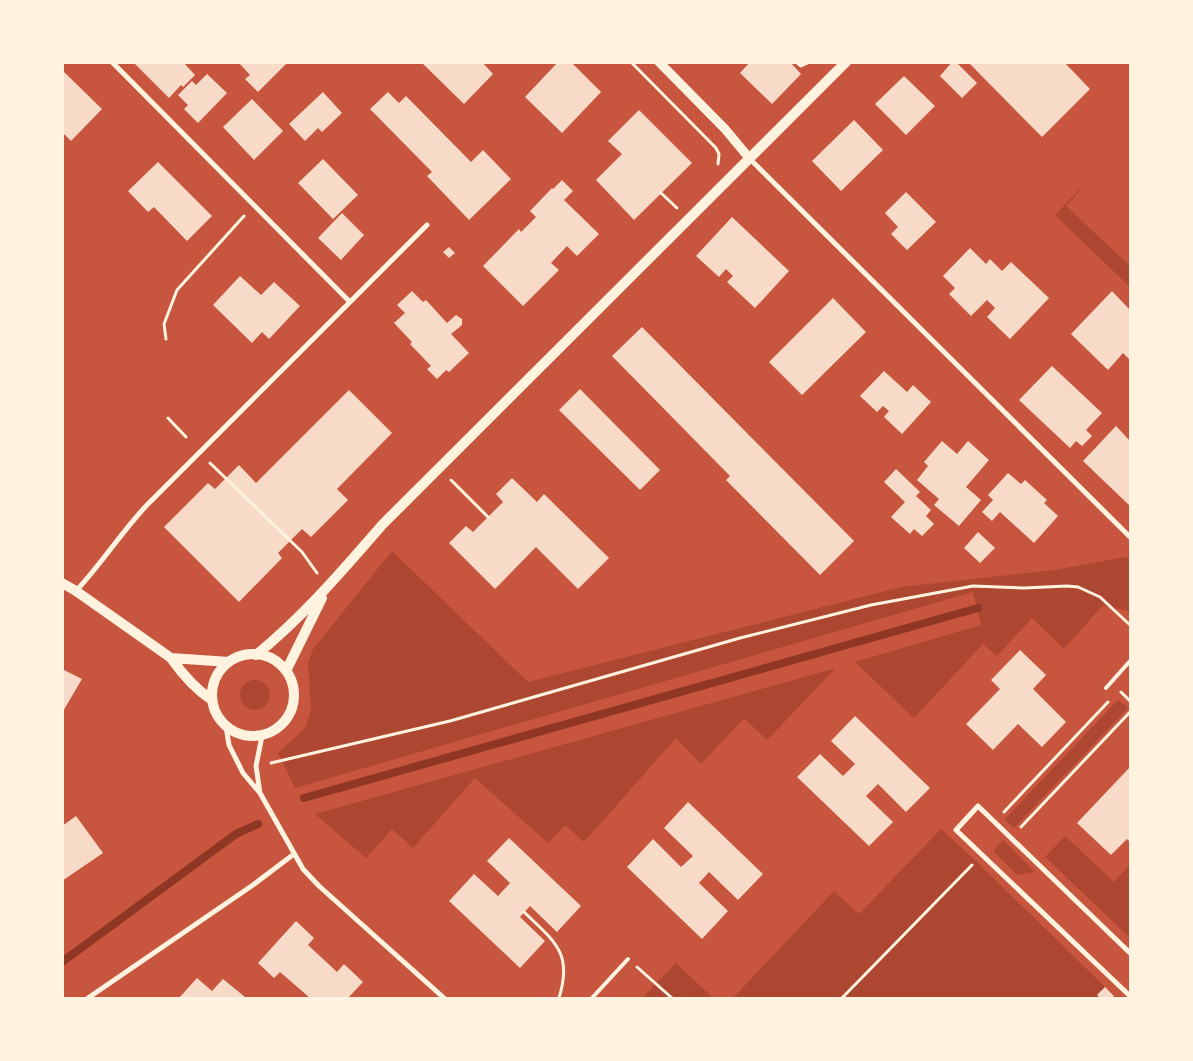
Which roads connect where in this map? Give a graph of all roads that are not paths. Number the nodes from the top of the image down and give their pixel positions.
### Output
1 (112, 62) edge
2 (659, 62) edge
3 (843, 65) edge
4 (750, 159) junction
5 (427, 225) dead end
6 (350, 302) junction
7 (1130, 537) edge
8 (62, 584) edge
9 (76, 590) junction
10 (326, 590) junction
11 (256, 654) junction
12 (171, 658) junction
13 (1130, 661) edge
14 (230, 662) junction
15 (286, 671) junction
16 (1106, 688) dead end
17 (212, 700) junction
18 (226, 726) junction
19 (262, 736) junction
20 (260, 793) junction
21 (294, 854) junction
22 (1130, 953) edge
23 (628, 959) road end
24 (1130, 996) edge
25 (88, 998) edge
26 (444, 998) edge
27 (592, 998) edge

1 - 6 street
2 - 4 street
3 - 4 main road
4 - 7 street
4 - 10 main road
5 - 6 street
6 - 9 street
8 - 9 main road
9 - 12 main road
10 - 11 main road
10 - 15 main road
11 - 14 main road
11 - 15 main road
12 - 14 main road
12 - 17 main road
13 - 16 lane
14 - 17 main road
15 - 19 main road
17 - 18 main road
18 - 19 main road
18 - 20 street
19 - 20 street
20 - 21 street
21 - 25 street
21 - 26 street
22 - 24 street
23 - 27 lane

